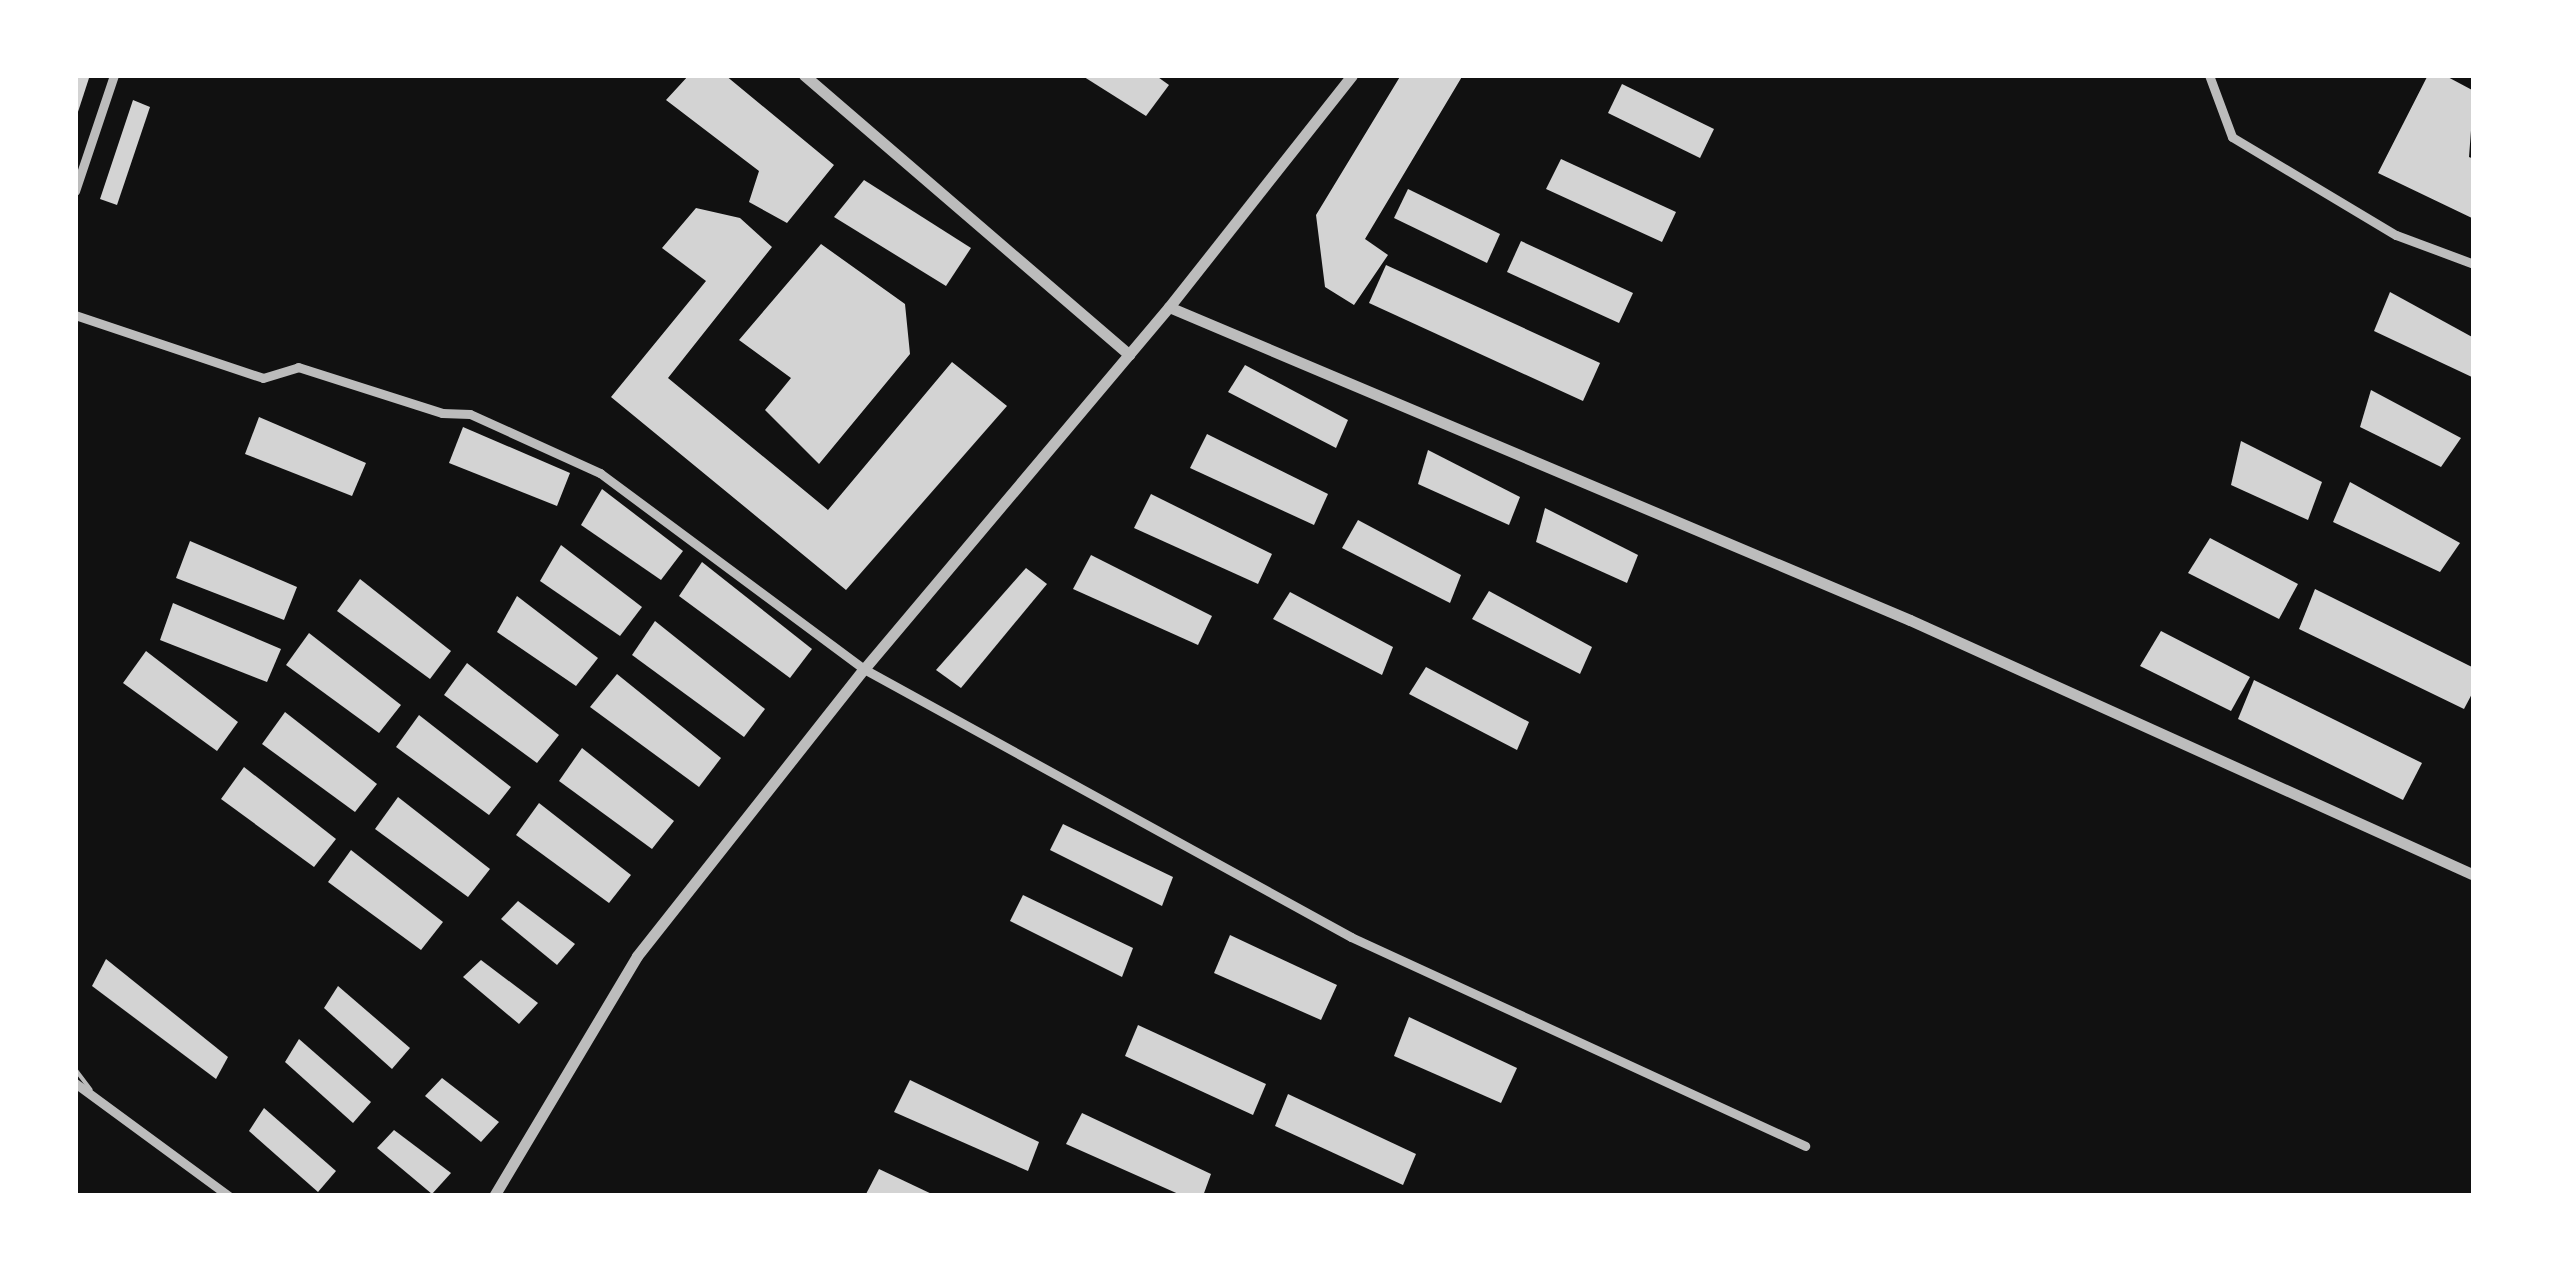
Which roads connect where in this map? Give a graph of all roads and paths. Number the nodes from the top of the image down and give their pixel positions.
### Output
1 (114, 75) edge
2 (804, 75) edge
3 (1352, 75) edge
4 (2209, 75) edge
5 (75, 191) edge
6 (2474, 264) edge
7 (1169, 307) junction
8 (75, 314) edge
9 (1129, 355) junction
10 (864, 669) junction
11 (2474, 874) edge
12 (75, 1069) edge
13 (75, 1084) edge
14 (97, 1098) junction
15 (1805, 1146) dead end
16 (230, 1196) edge
17 (494, 1196) edge

1 - 5 street
2 - 9 street
3 - 7 street
4 - 6 street
7 - 9 street
7 - 11 street
8 - 10 street
9 - 10 street
10 - 15 street
10 - 17 street
12 - 14 lane
13 - 14 street
14 - 16 street

